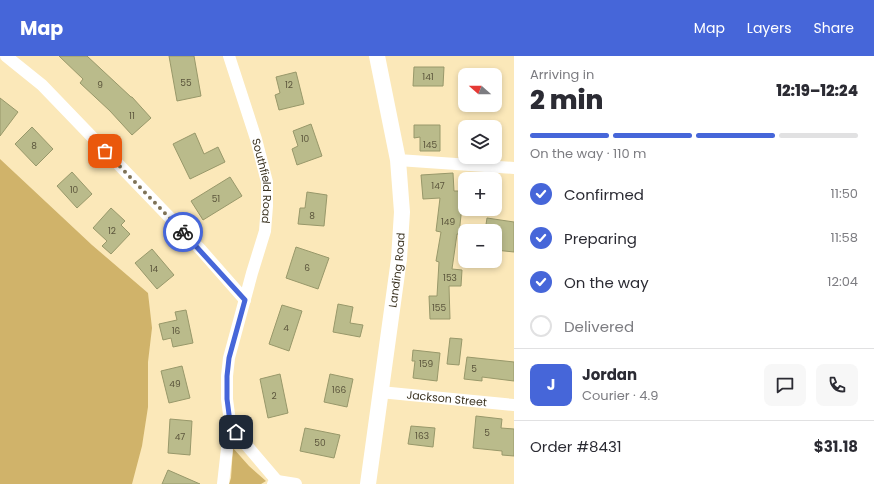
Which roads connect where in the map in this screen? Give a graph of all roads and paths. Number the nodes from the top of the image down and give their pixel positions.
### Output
1 (6, 56) edge
2 (229, 56) edge
3 (377, 56) edge
4 (398, 160) junction
5 (514, 168) edge
6 (245, 300) junction
7 (380, 392) junction
8 (514, 405) edge
9 (230, 422) junction
10 (275, 482) edge
11 (223, 484) edge
12 (296, 484) edge
13 (368, 484) edge

1 - 6 street
2 - 6 street, Southfield Road
3 - 4 street, Landing Road
4 - 5 street
4 - 7 street, Landing Road
6 - 9 street, Southfield Road
7 - 8 street, Jackson Street
7 - 13 street, Landing Road
9 - 10 street, Southfield Road
9 - 11 street
10 - 12 street

